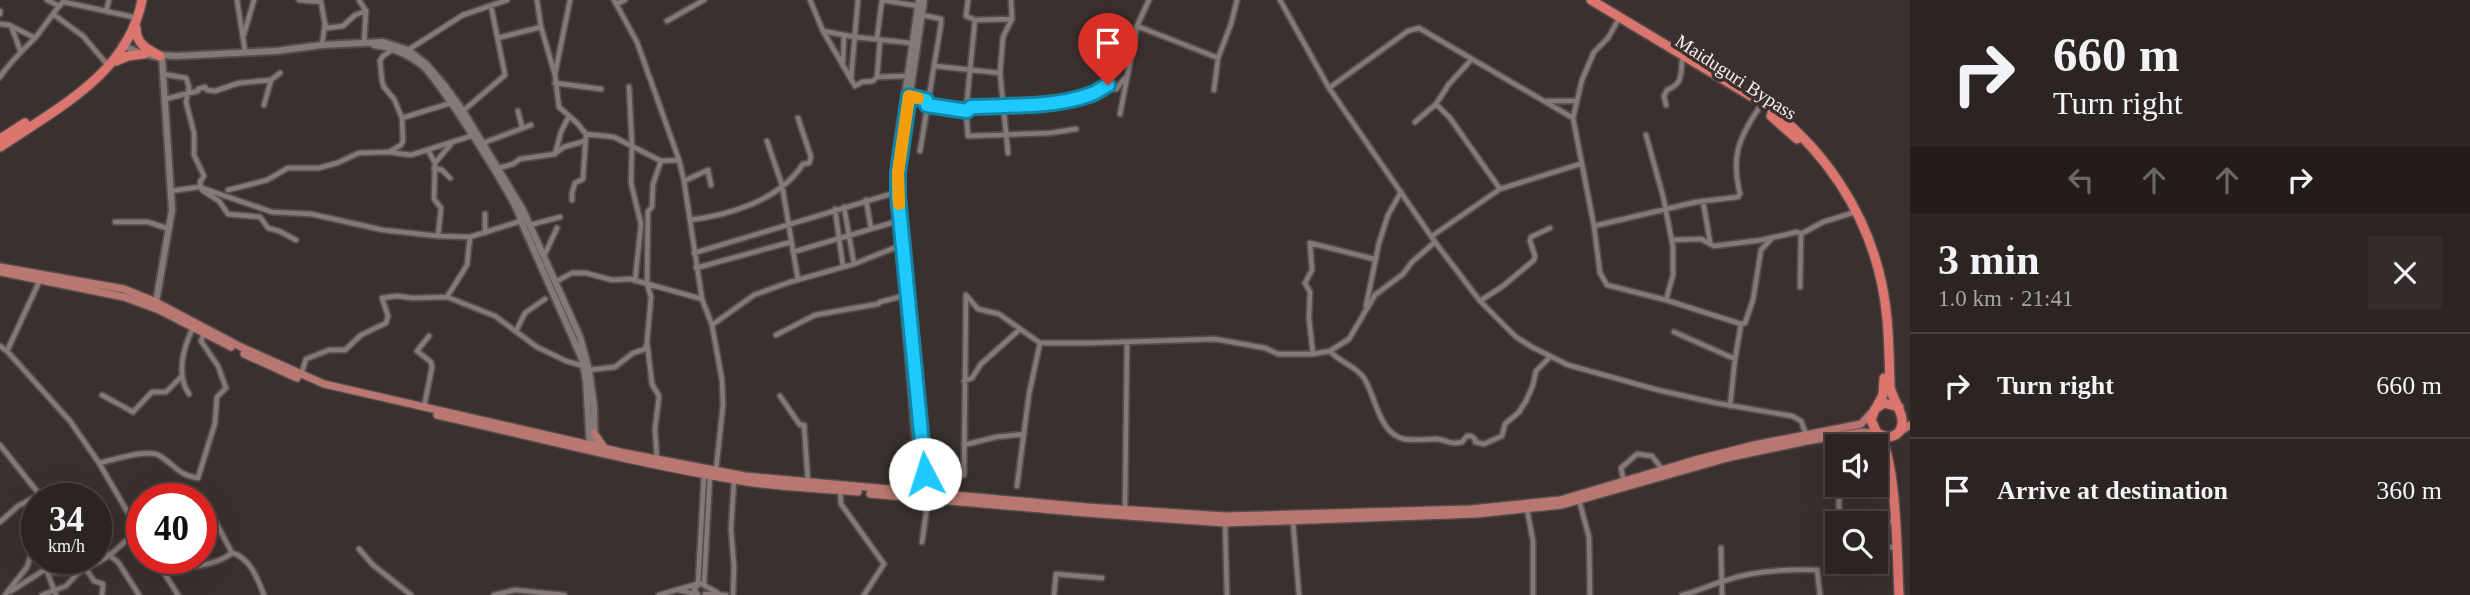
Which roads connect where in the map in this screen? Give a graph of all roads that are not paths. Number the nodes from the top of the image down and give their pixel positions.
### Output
1 (47, 0) edge
2 (109, 0) edge
3 (139, 0) edge
4 (237, 0) edge
5 (254, 0) edge
6 (299, 0) edge
7 (359, 0) edge
8 (507, 0) edge
9 (537, 0) edge
10 (570, 0) edge
11 (625, 0) edge
12 (683, 0) edge
13 (704, 0) edge
14 (810, 0) edge
15 (858, 0) edge
16 (882, 0) edge
17 (968, 0) edge
18 (1011, 0) edge
19 (1149, 0) edge
20 (1237, 0) edge
21 (1280, 0) edge
22 (1581, 0) edge
23 (1591, 0) edge
24 (64, 1) edge
25 (309, 1) edge
26 (616, 2) edge
27 (920, 2) edge
28 (57, 5) junction
29 (491, 6) junction
30 (688, 9) junction
31 (366, 10) junction
32 (106, 11) junction
33 (53, 14) junction
34 (921, 15) junction
35 (135, 17) junction
36 (1012, 19) junction
37 (667, 20) dead end
38 (975, 20) junction
39 (1617, 22) junction
40 (0, 24) edge
41 (326, 24) junction
42 (9, 25) junction
43 (1137, 26) junction
44 (541, 27) junction
45 (823, 31) junction
46 (244, 34) junction
47 (844, 35) junction
48 (855, 37) junction
49 (35, 38) junction
50 (498, 38) junction
51 (877, 38) junction
52 (124, 42) junction
53 (364, 42) junction
54 (911, 43) junction
55 (322, 45) junction
56 (393, 49) junction
57 (20, 50) junction
58 (408, 50) junction
59 (245, 51) junction
60 (144, 54) junction
61 (161, 57) junction
62 (1218, 58) junction
63 (1472, 59) junction
64 (1682, 61) junction
65 (109, 63) junction
66 (842, 64) junction
67 (935, 66) junction
68 (1702, 70) junction
69 (969, 71) junction
70 (1000, 72) junction
71 (280, 73) dead end
72 (163, 74) junction
73 (555, 75) junction
74 (906, 76) junction
75 (0, 77) edge
76 (877, 77) junction
77 (1125, 78) junction
78 (851, 79) junction
79 (271, 80) junction
80 (555, 83) junction
81 (629, 87) dead end
82 (1329, 88) junction
83 (600, 89) dead end
84 (1214, 90) dead end
85 (188, 92) junction
86 (909, 96) junction
87 (165, 99) junction
88 (1548, 101) junction
89 (1576, 101) junction
90 (451, 103) junction
91 (1436, 104) junction
92 (264, 105) dead end
93 (927, 105) junction
94 (1666, 105) dead end
95 (1002, 108) junction
96 (1759, 108) junction
97 (463, 111) junction
98 (518, 111) dead end
99 (967, 111) junction
100 (1119, 114) dead end
101 (569, 116) junction
102 (402, 118) junction
103 (798, 118) dead end
104 (1573, 118) junction
105 (1415, 122) dead end
106 (531, 125) dead end
107 (522, 127) junction
108 (1076, 129) dead end
109 (1005, 135) junction
110 (1647, 135) dead end
111 (471, 136) junction
112 (585, 137) junction
113 (0, 139) edge
114 (767, 141) dead end
115 (454, 142) junction
116 (483, 143) junction
117 (632, 145) junction
118 (0, 147) edge
119 (428, 150) junction
120 (920, 151) dead end
121 (388, 152) junction
122 (1007, 153) dead end
123 (555, 154) junction
124 (679, 160) junction
125 (661, 161) junction
126 (1580, 164) junction
127 (434, 165) junction
128 (499, 168) junction
129 (450, 178) dead end
130 (684, 181) junction
131 (711, 185) dead end
132 (782, 185) junction
133 (199, 187) junction
134 (1500, 189) junction
135 (228, 190) dead end
136 (171, 191) junction
137 (1401, 192) junction
138 (894, 193) junction
139 (572, 200) dead end
140 (866, 200) junction
141 (1703, 201) junction
142 (844, 207) junction
143 (1665, 208) junction
144 (835, 209) junction
145 (1852, 213) junction
146 (485, 214) dead end
147 (560, 217) dead end
148 (690, 220) junction
149 (521, 221) junction
150 (115, 222) dead end
151 (898, 222) junction
152 (530, 225) junction
153 (789, 226) junction
154 (1594, 226) junction
155 (557, 228) dead end
156 (871, 228) junction
157 (1550, 228) dead end
158 (1862, 228) junction
159 (170, 229) junction
160 (485, 233) junction
161 (1801, 234) junction
162 (849, 235) junction
163 (438, 236) junction
164 (470, 237) junction
165 (1773, 238) junction
166 (839, 239) junction
167 (1434, 239) junction
168 (296, 240) dead end
169 (1672, 240) junction
170 (791, 242) junction
171 (1710, 243) junction
172 (900, 246) junction
173 (793, 252) junction
174 (694, 253) junction
175 (543, 257) junction
176 (1374, 259) junction
177 (854, 264) junction
178 (844, 267) junction
179 (696, 268) junction
180 (0, 270) edge
181 (41, 279) junction
182 (798, 280) junction
183 (635, 281) junction
184 (555, 282) junction
185 (647, 284) junction
186 (1800, 286) dead end
187 (904, 296) junction
188 (447, 297) junction
189 (545, 299) dead end
190 (702, 299) junction
191 (1666, 300) junction
192 (1480, 301) junction
193 (156, 302) junction
194 (1364, 313) junction
195 (1884, 320) junction
196 (1741, 324) junction
197 (712, 325) junction
198 (194, 328) junction
199 (1019, 330) junction
200 (516, 331) junction
201 (1674, 332) dead end
202 (204, 333) junction
203 (776, 335) dead end
204 (429, 336) dead end
205 (647, 342) junction
206 (1127, 342) junction
207 (1040, 343) junction
208 (0, 346) edge
209 (7, 351) junction
210 (1329, 351) junction
211 (1312, 354) junction
212 (1550, 357) junction
213 (1735, 359) junction
214 (586, 368) junction
215 (182, 376) junction
216 (301, 376) junction
217 (964, 381) junction
218 (189, 394) dead end
219 (102, 395) dead end
220 (780, 396) dead end
221 (1730, 406) junction
222 (1900, 407) junction
223 (424, 408) junction
224 (1874, 410) junction
225 (1910, 413) edge
226 (1910, 425) edge
227 (591, 433) junction
228 (1899, 433) junction
229 (1849, 434) edge
230 (1878, 434) joint
231 (1024, 435) junction
232 (1825, 436) edge
233 (1806, 437) junction
234 (1888, 437) edge
235 (574, 441) junction
236 (0, 444) edge
237 (964, 445) junction
238 (592, 448) junction
239 (604, 448) junction
240 (1730, 454) junction
241 (1888, 455) edge
242 (657, 459) junction
243 (99, 463) junction
244 (1663, 470) junction
245 (1891, 472) junction
246 (710, 473) junction
247 (922, 474) junction
248 (964, 475) dead end
249 (734, 480) junction
250 (808, 481) junction
251 (1624, 482) junction
252 (31, 483) edge
253 (111, 483) edge
254 (112, 485) edge
255 (1017, 486) dead end
256 (840, 491) junction
257 (904, 492) junction
258 (941, 494) junction
259 (924, 497) junction
260 (1839, 497) edge
261 (1580, 500) junction
262 (21, 505) edge
263 (1526, 505) junction
264 (1061, 508) junction
265 (1125, 510) junction
266 (1225, 520) junction
267 (1894, 521) junction
268 (0, 522) edge
269 (1293, 522) junction
270 (217, 524) edge
271 (922, 542) dead end
272 (1888, 547) edge
273 (1896, 547) junction
274 (1721, 548) dead end
275 (359, 549) dead end
276 (112, 553) edge
277 (232, 553) junction
278 (112, 558) edge
279 (22, 574) edge
280 (41, 574) edge
281 (47, 574) edge
282 (77, 574) edge
283 (89, 574) edge
284 (1102, 578) dead end
285 (1723, 581) junction
286 (701, 584) junction
287 (678, 589) junction
288 (56, 593) edge
289 (718, 593) edge
290 (697, 594) edge
291 (5, 595) edge
292 (42, 595) edge
293 (62, 595) edge
294 (102, 595) edge
295 (139, 595) edge
296 (178, 595) edge
297 (264, 595) edge
298 (411, 595) edge
299 (494, 595) edge
300 (564, 595) edge
301 (659, 595) edge
302 (704, 595) edge
303 (726, 595) edge
304 (733, 595) edge
305 (864, 595) edge
306 (1054, 595) edge
307 (1227, 595) edge
308 (1298, 595) edge
309 (1533, 595) edge
310 (1590, 595) edge
311 (1682, 595) edge
312 (1722, 595) edge
313 (1820, 595) edge
314 (1899, 595) edge

1 - 28 street
2 - 32 street
3 - 35 highway
4 - 46 street
5 - 46 street
6 - 25 street
7 - 31 street
8 - 29 street
9 - 44 street
10 - 73 street
11 - 26 street
12 - 30 street
13 - 30 street
14 - 45 street
15 - 48 street
16 - 27 street
16 - 51 street
17 - 38 street
18 - 36 street
19 - 43 street
20 - 62 street
21 - 82 street
22 - 39 highway, Maiduguri Bypass
23 - 68 highway, Maiduguri Bypass
24 - 28 street
24 - 32 street
25 - 41 street
26 - 124 street
27 - 34 street
27 - 54 street
28 - 33 street
29 - 50 street
29 - 58 street
30 - 37 street
31 - 41 street
31 - 53 street
32 - 35 street
33 - 49 street
33 - 65 street
34 - 67 street
34 - 86 street
35 - 52 highway
35 - 61 highway
36 - 38 street
36 - 70 street
38 - 69 street
39 - 64 highway, Maiduguri Bypass
39 - 89 street
40 - 42 street
41 - 55 street
42 - 49 street
42 - 57 street
43 - 62 street
43 - 77 street
44 - 50 street
44 - 73 street
45 - 47 street
45 - 66 street
46 - 59 street
47 - 48 street
47 - 66 street
48 - 51 street
48 - 78 street
49 - 57 street
50 - 97 street
51 - 54 street
51 - 76 street
52 - 60 street
52 - 61 street
52 - 65 highway
53 - 55 street
53 - 58 street
54 - 74 street
55 - 59 street
56 - 61 street
56 - 90 street
56 - 102 street
57 - 75 street
58 - 97 street
59 - 61 street
60 - 61 street
60 - 65 highway
61 - 72 street
62 - 84 street
63 - 82 street
63 - 88 street
63 - 91 street
64 - 68 highway, Maiduguri Bypass
64 - 94 street
65 - 113 highway
65 - 118 highway
66 - 78 street
67 - 69 street
67 - 93 street
68 - 96 highway, Maiduguri Bypass
68 - 158 highway, Maiduguri Bypass
69 - 70 street
69 - 99 street
70 - 95 street
71 - 79 street
72 - 85 street
72 - 87 street
73 - 80 street
74 - 76 street
74 - 138 street
76 - 78 street
77 - 95 street
77 - 100 street
79 - 85 street
79 - 92 street
80 - 83 street
80 - 101 street
81 - 117 street
82 - 137 street
85 - 87 street
85 - 133 street
86 - 93 street
86 - 247 street
87 - 136 street
88 - 89 street
88 - 104 street
89 - 104 street
90 - 102 street
90 - 111 street
91 - 105 street
91 - 134 street
93 - 99 street
93 - 120 street
95 - 99 street
95 - 109 street
96 - 141 street
96 - 145 highway, Maiduguri Bypass
97 - 116 street
98 - 107 street
99 - 109 street
101 - 112 street
101 - 123 street
102 - 121 street
103 - 132 street
104 - 126 street
106 - 107 street
107 - 116 street
108 - 109 street
109 - 122 street
110 - 143 street
111 - 115 street
111 - 149 street
112 - 117 street
112 - 123 street
112 - 139 street
114 - 132 street
115 - 119 street
115 - 127 street
116 - 128 street
117 - 125 street
117 - 183 street
119 - 121 street
119 - 127 street
121 - 135 street
123 - 128 street
124 - 125 street
124 - 130 street
125 - 185 street
126 - 134 street
126 - 154 street
127 - 129 street
127 - 163 street
128 - 152 street
130 - 131 street
130 - 148 street
132 - 148 street
132 - 153 street
133 - 136 street
133 - 163 street
133 - 168 street
134 - 167 street
136 - 159 street
137 - 167 street
137 - 176 street
138 - 140 street
138 - 151 street
140 - 142 street
140 - 156 street
141 - 143 street
141 - 171 street
142 - 144 street
142 - 162 street
143 - 154 street
143 - 169 street
144 - 153 street
144 - 166 street
145 - 158 highway, Maiduguri Bypass
145 - 161 street
146 - 160 street
147 - 152 street
148 - 174 street
149 - 160 street
149 - 214 street
150 - 159 street
151 - 156 street
151 - 172 street
152 - 175 street
153 - 170 street
153 - 174 street
154 - 191 street
155 - 175 street
156 - 162 street
157 - 192 street
158 - 195 highway, Maiduguri Bypass
159 - 193 street
160 - 164 street
161 - 165 street
161 - 186 street
162 - 166 street
162 - 177 street
163 - 164 street
164 - 188 street
165 - 171 street
165 - 196 street
166 - 173 street
166 - 178 street
167 - 192 street
167 - 194 street
169 - 171 street
169 - 191 street
170 - 173 street
170 - 179 street
172 - 177 street
172 - 187 street
173 - 182 street
174 - 179 street
175 - 184 street
176 - 194 street
176 - 211 street
177 - 178 street
178 - 182 street
179 - 190 street
180 - 181 main road
180 - 193 main road
181 - 198 main road
181 - 209 street
182 - 197 street
183 - 184 street
183 - 185 street
184 - 214 street
185 - 190 street
185 - 205 street
187 - 203 street
187 - 247 street
188 - 200 street
188 - 216 street
189 - 200 street
190 - 197 street
191 - 196 street
192 - 212 street
193 - 216 main road
194 - 210 street
195 - 222 highway, Maiduguri Bypass
195 - 224 highway, Maiduguri Bypass
196 - 213 street
197 - 246 street
198 - 202 main road
198 - 215 street
199 - 207 street
199 - 217 street
199 - 217 street
200 - 214 street
201 - 213 street
202 - 238 main road
202 - 243 street
204 - 223 street
205 - 214 street
205 - 242 street
206 - 207 street
206 - 211 street
206 - 265 street
207 - 231 street
208 - 209 street
209 - 243 street
210 - 211 street
210 - 212 street
212 - 221 street
213 - 221 street
214 - 227 street
215 - 218 street
215 - 219 street
216 - 223 main road
217 - 237 street
220 - 250 street
221 - 233 street
222 - 224 highway
222 - 225 main road
222 - 228 highway
223 - 235 main road
224 - 230 highway
224 - 233 main road
226 - 228 main road
227 - 235 main road
227 - 238 street
227 - 239 main road
228 - 234 highway
228 - 245 highway
229 - 230 main road
231 - 237 street
231 - 255 street
232 - 233 main road
233 - 240 main road
235 - 238 main road
236 - 252 street
237 - 248 street
238 - 239 main road
238 - 246 main road
239 - 242 main road
240 - 244 main road
240 - 261 main road
241 - 245 highway
242 - 246 main road
243 - 253 street
244 - 251 main road
244 - 251 street
245 - 267 highway
246 - 249 main road
246 - 250 main road
246 - 286 street
247 - 257 main road
247 - 258 main road
247 - 259 street
249 - 256 main road
249 - 304 street
250 - 257 main road
251 - 263 main road
254 - 276 street
256 - 259 main road
256 - 305 street
257 - 259 main road
258 - 259 main road
258 - 264 main road
259 - 264 main road
259 - 271 street
260 - 267 street
261 - 263 main road
261 - 310 street
262 - 268 street
263 - 266 main road
263 - 269 main road
263 - 309 street
264 - 265 main road
264 - 266 main road
265 - 266 main road
266 - 269 main road
266 - 307 street
267 - 273 highway
269 - 308 street
270 - 277 street
272 - 273 street
273 - 314 highway
274 - 285 street
275 - 298 street
277 - 296 street
277 - 297 street
278 - 295 street
279 - 291 street
280 - 291 street
281 - 288 street
282 - 288 street
283 - 294 street
284 - 306 street
285 - 311 street
285 - 312 street
285 - 313 street
286 - 287 street
286 - 289 street
286 - 290 street
286 - 302 street
287 - 290 street
287 - 301 street
288 - 292 street
288 - 293 street
289 - 302 street
289 - 303 street
299 - 300 street

